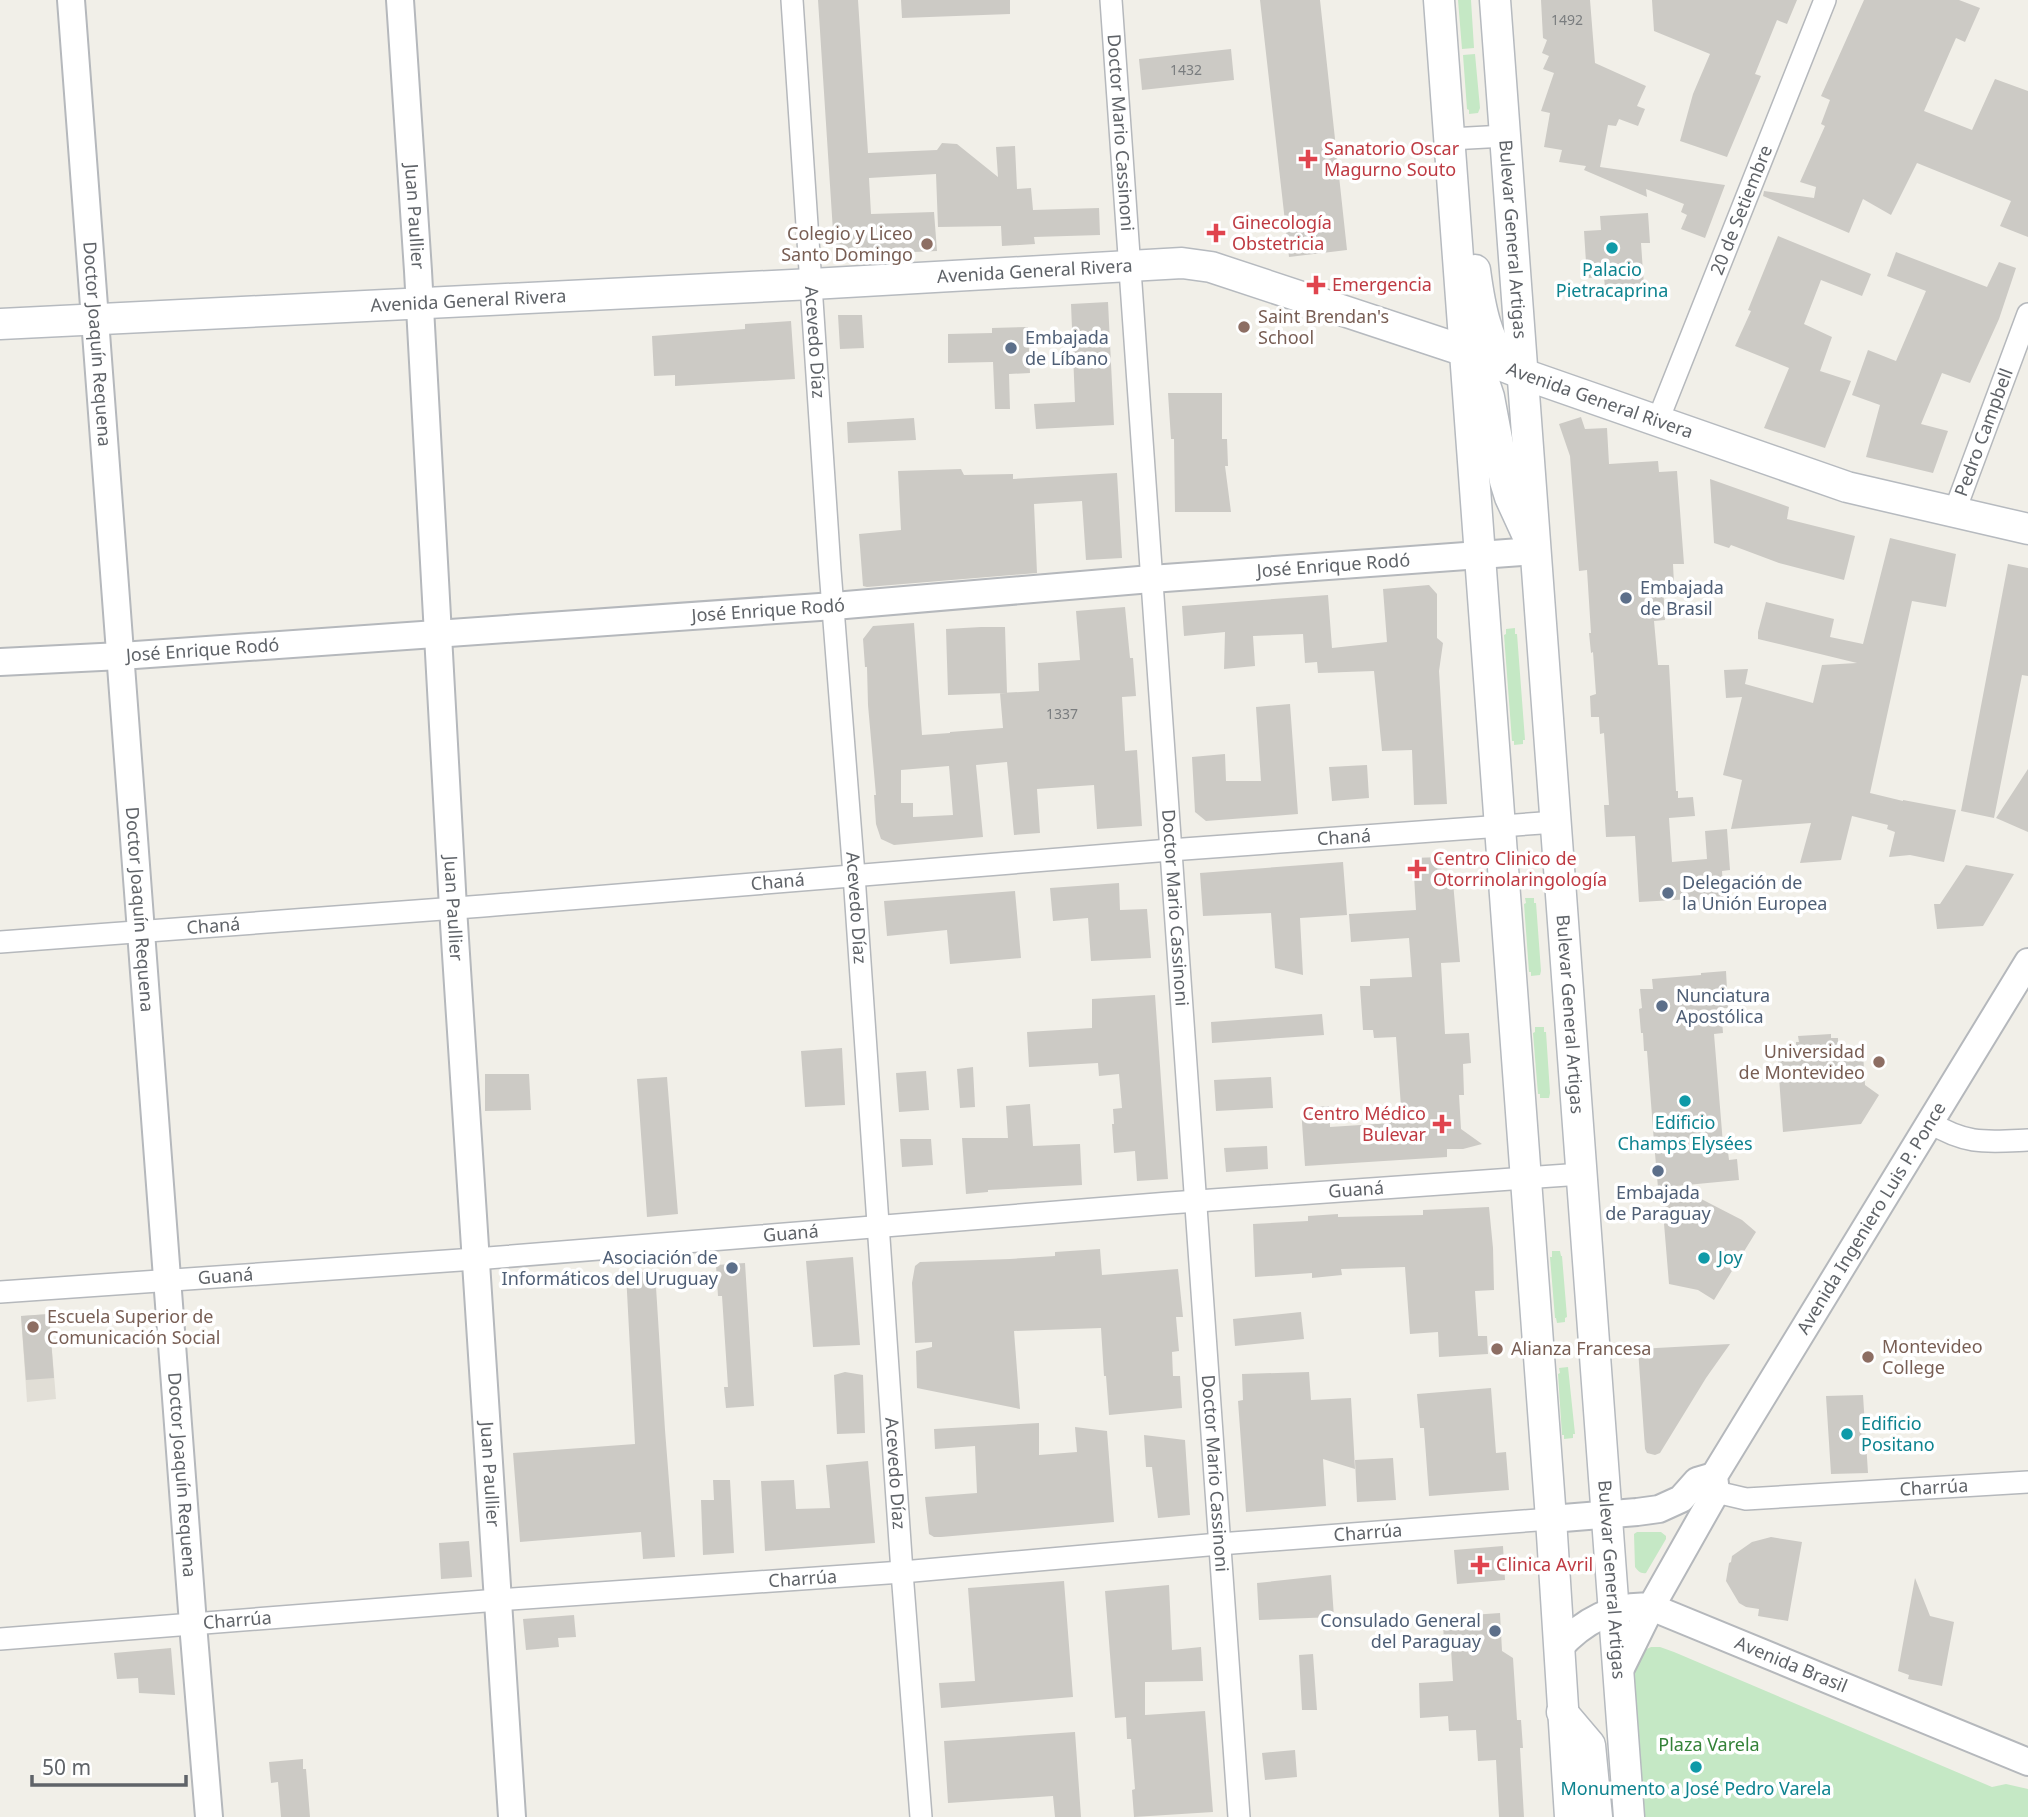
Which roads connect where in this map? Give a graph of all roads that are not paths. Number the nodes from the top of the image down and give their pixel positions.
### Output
1 (71, 0) edge
2 (400, 0) edge
3 (792, 0) edge
4 (1111, 0) edge
5 (1439, 0) edge
6 (1495, 0) edge
7 (1825, 0) edge
8 (1505, 136) junction
9 (1450, 147) junction
10 (1130, 266) junction
11 (812, 284) junction
12 (419, 304) junction
13 (2028, 314) edge
14 (95, 320) junction
15 (0, 324) edge
16 (1465, 351) junction
17 (1523, 373) junction
18 (1658, 420) junction
19 (1954, 513) junction
20 (2028, 529) edge
21 (1535, 551) junction
22 (1480, 555) junction
23 (1151, 579) junction
24 (834, 606) junction
25 (438, 634) junction
26 (121, 656) junction
27 (0, 662) edge
28 (1556, 822) junction
29 (1499, 826) junction
30 (1170, 850) junction
31 (854, 875) junction
32 (453, 908) junction
33 (142, 930) junction
34 (0, 942) edge
35 (2028, 962) edge
36 (1929, 1122) junction
37 (2028, 1140) edge
38 (1582, 1174) junction
39 (1525, 1178) junction
40 (1195, 1201) junction
41 (879, 1227) junction
42 (475, 1259) junction
43 (168, 1279) junction
44 (0, 1292) edge
45 (2028, 1482) edge
46 (1715, 1484) junction
47 (1606, 1515) junction
48 (1550, 1518) junction
49 (1219, 1544) junction
50 (902, 1572) junction
51 (498, 1600) junction
52 (1651, 1607) junction
53 (1613, 1612) junction
54 (193, 1624) junction
55 (0, 1639) edge
56 (1559, 1648) junction
57 (1618, 1674) junction
58 (1562, 1712) junction
59 (2028, 1762) edge
60 (209, 1817) edge
61 (512, 1817) edge
62 (921, 1817) edge
63 (1239, 1817) edge
64 (1570, 1817) edge
65 (1597, 1817) edge
66 (1629, 1817) edge

1 - 14 street, Doctor Joaquín Requena
2 - 12 street, Juan Paullier
3 - 11 street, Acevedo Díaz
4 - 10 street, Doctor Mario Cassinoni
5 - 9 main road
6 - 8 main road, Bulevar General Artigas
7 - 18 street, 20 de Setiembre
8 - 9 street
8 - 17 main road, Bulevar General Artigas
9 - 16 main road
9 - 17 main road
10 - 11 main road, Avenida General Rivera
10 - 16 main road, Avenida General Rivera
10 - 23 street, Doctor Mario Cassinoni
11 - 12 main road, Avenida General Rivera
11 - 24 street, Acevedo Díaz
12 - 14 main road, Avenida General Rivera
12 - 25 street, Juan Paullier
13 - 19 street, Pedro Campbell
14 - 15 main road, Avenida General Rivera
14 - 26 street, Doctor Joaquín Requena
16 - 17 main road, Avenida General Rivera
16 - 21 main road
16 - 22 main road
17 - 18 main road, Avenida General Rivera
17 - 21 main road, Bulevar General Artigas
18 - 19 main road, Avenida General Rivera
19 - 20 main road, Avenida General Rivera
21 - 22 street, José Enrique Rodó
21 - 28 main road, Bulevar General Artigas
22 - 23 street, José Enrique Rodó
22 - 29 main road
23 - 24 street, José Enrique Rodó
23 - 30 street, Doctor Mario Cassinoni
24 - 25 street, José Enrique Rodó
24 - 31 street, Acevedo Díaz
25 - 26 street, José Enrique Rodó
25 - 32 street, Juan Paullier
26 - 27 street, José Enrique Rodó
26 - 33 street, Doctor Joaquín Requena
28 - 29 street, Chaná
28 - 38 main road, Bulevar General Artigas
29 - 30 street, Chaná
29 - 39 main road
30 - 31 street, Chaná
30 - 40 street, Doctor Mario Cassinoni
31 - 32 street, Chaná
31 - 41 street, Acevedo Díaz
32 - 33 street, Chaná
32 - 42 street, Juan Paullier
33 - 34 street, Chaná
33 - 43 street, Doctor Joaquín Requena
35 - 36 street, Avenida Ingeniero Luis P. Ponce
36 - 37 street
36 - 46 street, Avenida Ingeniero Luis P. Ponce
38 - 39 street, Guaná
38 - 47 main road, Bulevar General Artigas
39 - 40 street, Guaná
39 - 48 main road
40 - 41 street, Guaná
40 - 49 street, Doctor Mario Cassinoni
41 - 42 street, Guaná
41 - 50 street, Acevedo Díaz
42 - 43 street, Guaná
42 - 51 street, Juan Paullier
43 - 44 street, Guaná
43 - 54 street, Doctor Joaquín Requena
45 - 46 street, Charrúa
46 - 47 street, Avenida Ingeniero Luis P. Ponce
46 - 52 street, Avenida Ingeniero Luis P. Ponce
47 - 48 street, Charrúa
47 - 53 main road, Bulevar General Artigas
48 - 49 street, Charrúa
48 - 56 main road
49 - 50 street, Charrúa
49 - 63 street, Doctor Mario Cassinoni
50 - 51 street, Charrúa
50 - 62 street, Acevedo Díaz
51 - 54 street, Charrúa
51 - 61 street, Juan Paullier
52 - 53 street, Avenida Brasil
52 - 57 street, Avenida Ingeniero Luis P. Ponce
52 - 59 street, Avenida Brasil
53 - 56 street, Avenida Brasil
53 - 57 main road, Bulevar General Artigas
54 - 55 street, Charrúa
54 - 60 street, Doctor Joaquín Requena
56 - 58 main road
57 - 66 main road, Bulevar General Artigas
58 - 64 main road
58 - 65 main road

